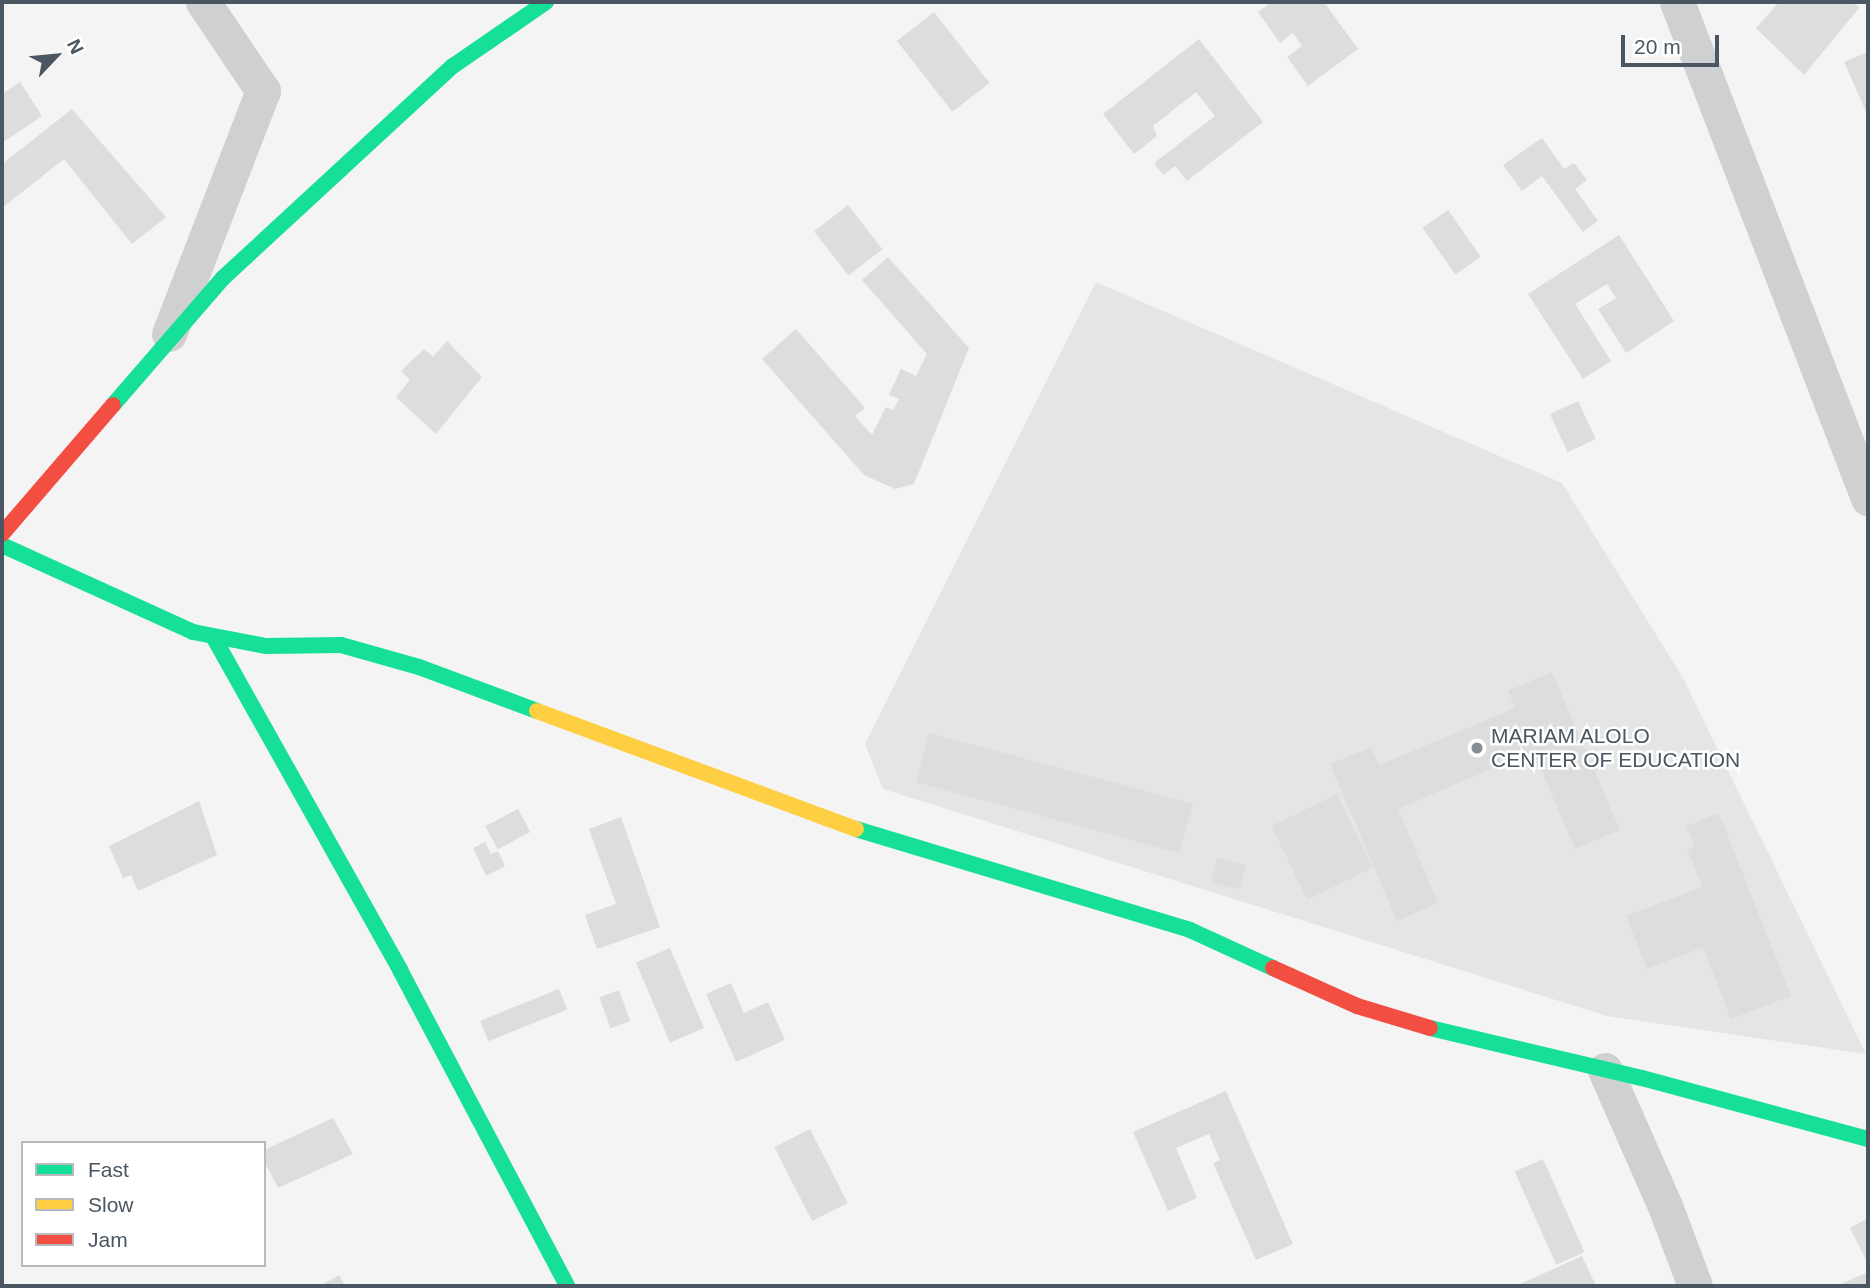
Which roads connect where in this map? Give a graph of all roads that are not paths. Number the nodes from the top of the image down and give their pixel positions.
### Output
1 (204, 2) edge
2 (546, 2) edge
3 (1677, 2) edge
4 (165, 344) junction
5 (1868, 498) edge
6 (2, 534) edge
7 (2, 545) edge
8 (214, 638) junction
9 (1605, 1070) junction
10 (1868, 1139) edge
11 (567, 1286) edge
12 (1695, 1286) edge

1 - 4 street
2 - 4 street
3 - 5 street
4 - 6 street
7 - 8 street
8 - 9 street
8 - 11 street
9 - 10 street
9 - 12 street

